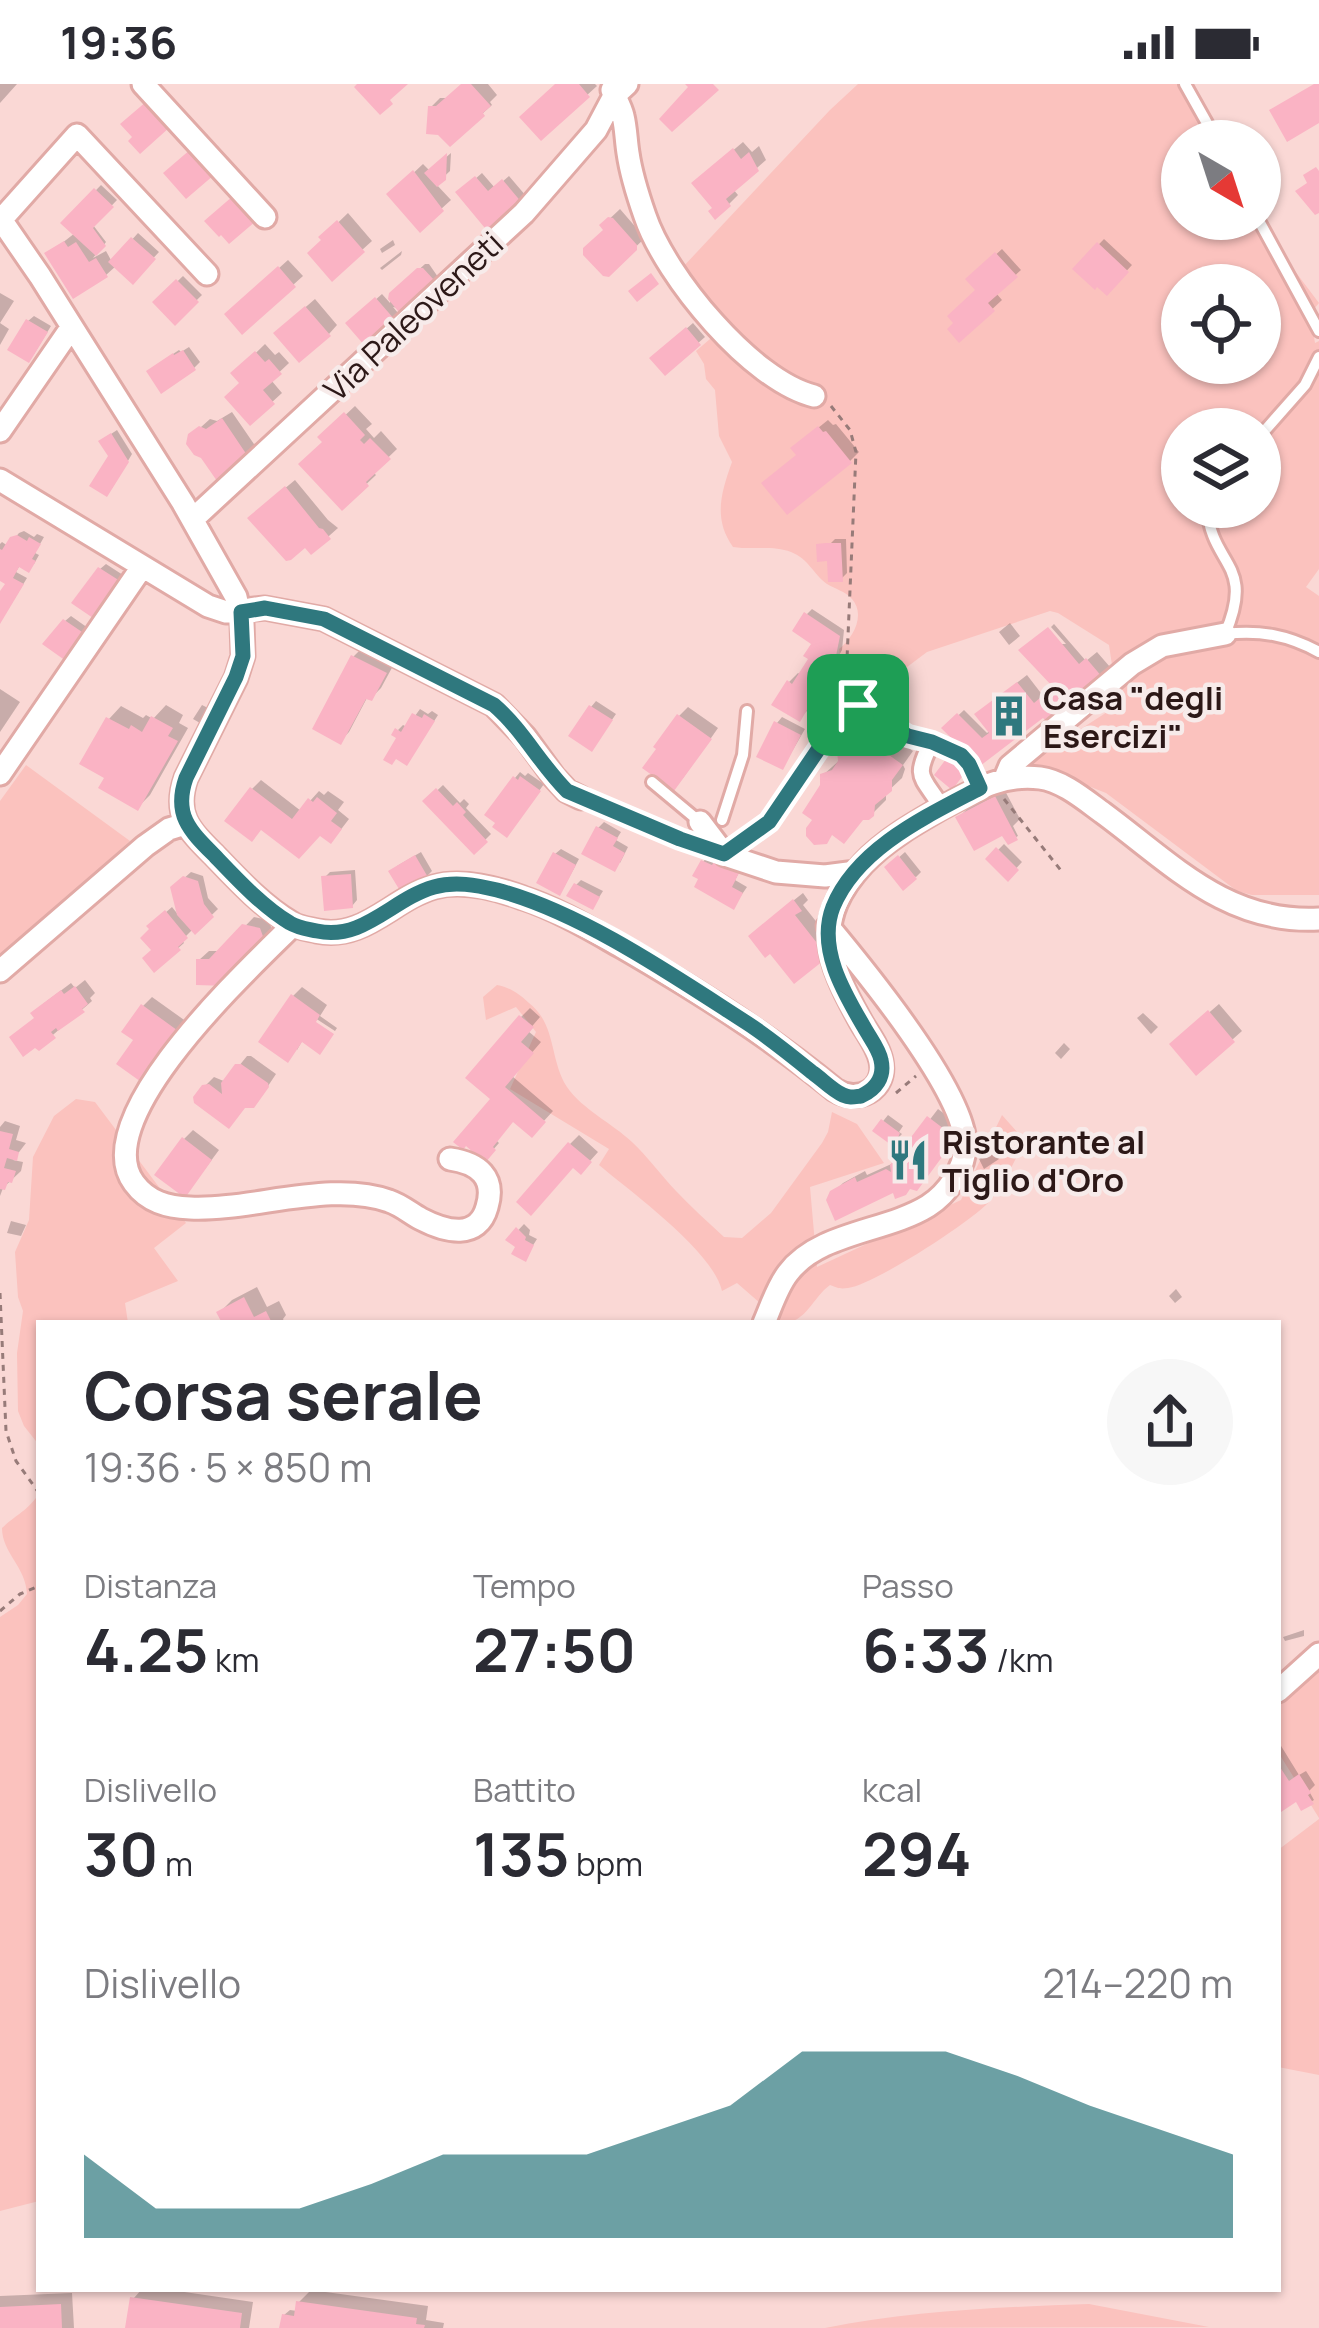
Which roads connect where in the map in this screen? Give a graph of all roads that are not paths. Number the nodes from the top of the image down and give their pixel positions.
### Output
1 (143, 84) edge
2 (1185, 84) edge
3 (617, 88) edge
4 (1205, 120) edge
5 (265, 218) dead end
6 (1, 219) edge
7 (1269, 240) edge
8 (207, 274) dead end
9 (71, 328) junction
10 (1319, 331) edge
11 (1319, 357) edge
12 (814, 396) road end
13 (1281, 412) edge
14 (0, 431) edge
15 (0, 480) edge
16 (193, 519) junction
17 (1210, 528) edge
18 (142, 567) junction
19 (241, 612) junction
20 (1225, 634) junction
21 (1319, 652) edge
22 (747, 711) dead end
23 (932, 742) junction
24 (0, 774) edge
25 (652, 782) dead end
26 (992, 783) junction
27 (581, 797) road end
28 (942, 808) junction
29 (769, 822) dead end
30 (185, 824) junction
31 (711, 836) junction
32 (856, 872) junction
33 (1319, 919) edge
34 (293, 925) junction
35 (828, 931) junction
36 (0, 971) edge
37 (450, 1159) dead end
38 (765, 1320) edge
39 (1319, 1654) edge
40 (1281, 1688) edge

1 - 5 street
2 - 4 lane
3 - 12 street
3 - 16 street, Via Paleoveneti
6 - 8 street
6 - 9 street
7 - 10 lane
9 - 14 street
9 - 16 street
11 - 13 lane
15 - 18 street
16 - 19 street
17 - 20 lane
18 - 19 street
18 - 24 street
19 - 27 street
19 - 30 street
20 - 21 lane
20 - 26 street
22 - 31 lane
23 - 26 street
23 - 28 street
23 - 29 street
25 - 31 lane
26 - 28 street
26 - 33 street
28 - 32 street
30 - 34 street
30 - 36 street
31 - 32 street
32 - 35 street
34 - 35 street
34 - 37 street
35 - 38 street
39 - 40 street

